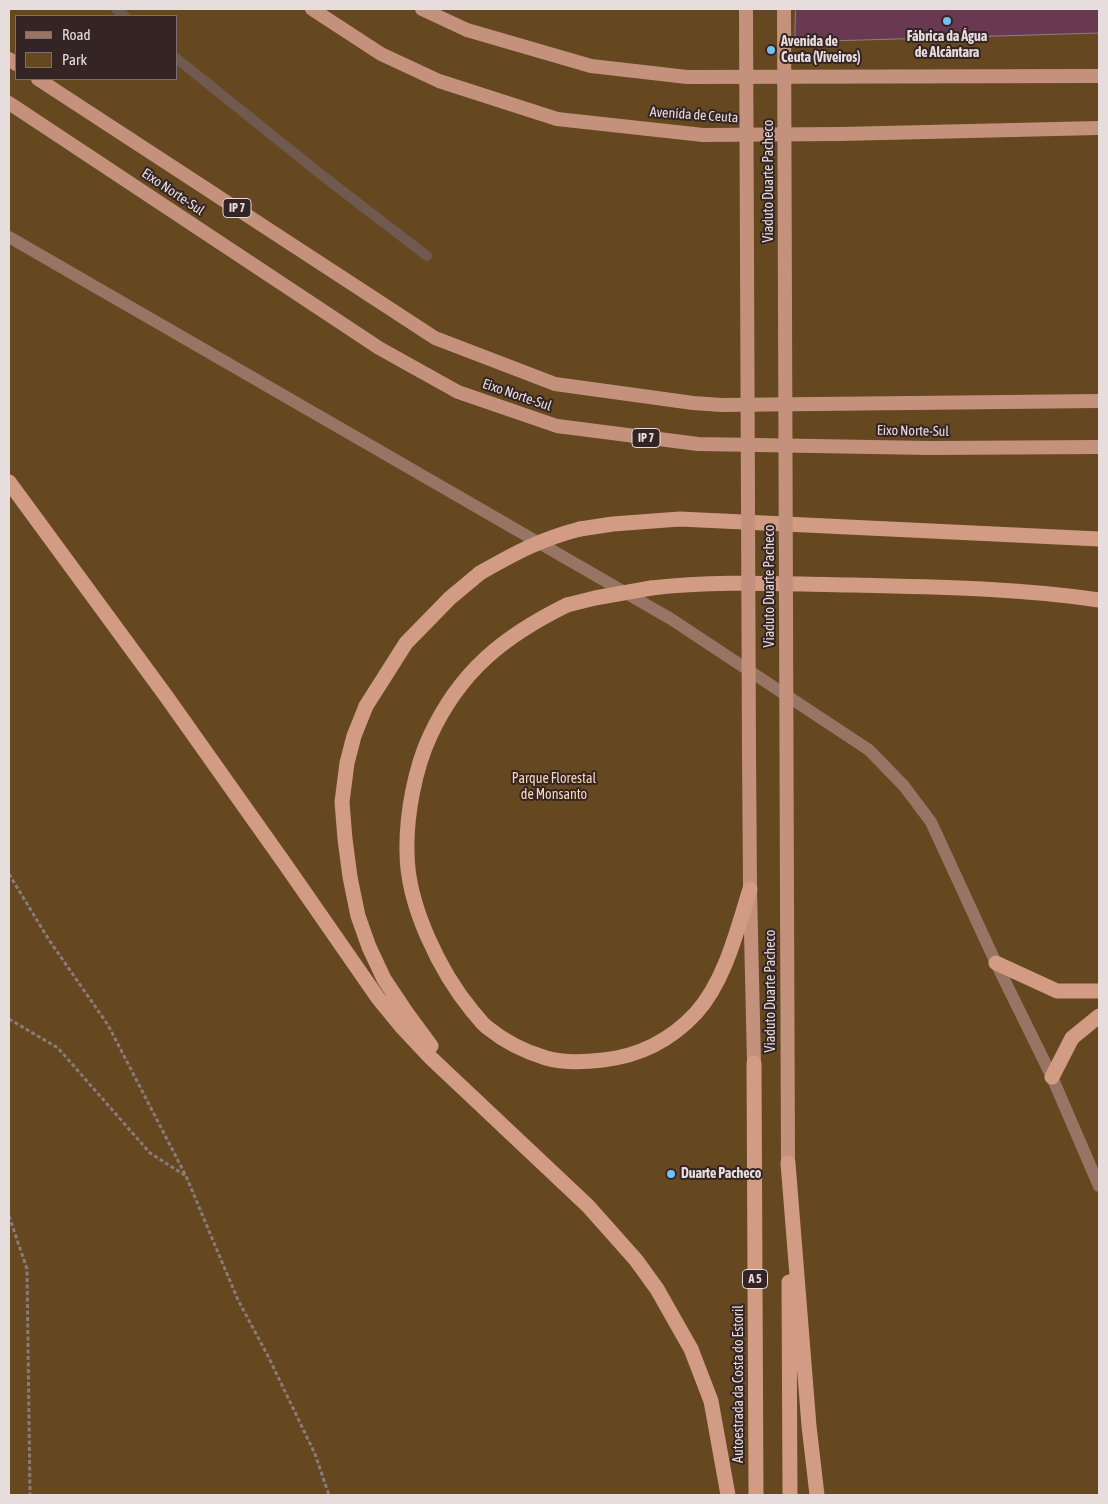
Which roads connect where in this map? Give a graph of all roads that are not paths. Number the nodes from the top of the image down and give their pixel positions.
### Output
1 (422, 9) edge
2 (746, 9) edge
3 (784, 9) edge
4 (317, 10) edge
5 (178, 60) edge
6 (1099, 76) edge
7 (40, 80) edge
8 (9, 103) edge
9 (1099, 128) edge
10 (9, 237) edge
11 (427, 256) dead end
12 (1099, 401) edge
13 (1099, 448) edge
14 (9, 482) edge
15 (1096, 539) edge
16 (1099, 600) edge
17 (750, 889) junction
18 (996, 963) junction
19 (1099, 991) edge
20 (1099, 1016) edge
21 (754, 1063) joint
22 (1052, 1077) junction
23 (469, 1094) junction
24 (788, 1163) junction
25 (1099, 1186) edge
26 (728, 1495) edge
27 (756, 1495) edge
28 (790, 1495) edge
29 (817, 1495) edge

1 - 6 highway
2 - 17 highway, Viaduto Duarte Pacheco, bridge
3 - 24 highway, Viaduto Duarte Pacheco, bridge
4 - 9 highway, Avenida de Ceuta
5 - 11 lane
7 - 12 highway, Eixo Norte-Sul / IP 7
8 - 13 highway, Eixo Norte-Sul / IP 7
10 - 18 main road
14 - 23 highway
15 - 23 highway, bridge
16 - 17 highway, bridge
17 - 21 highway, Viaduto Duarte Pacheco
18 - 19 highway
18 - 22 main road
20 - 22 highway
21 - 27 highway, Autoestrada da Costa do Estoril / A 5
22 - 25 main road
23 - 26 highway
24 - 28 highway
24 - 29 highway

